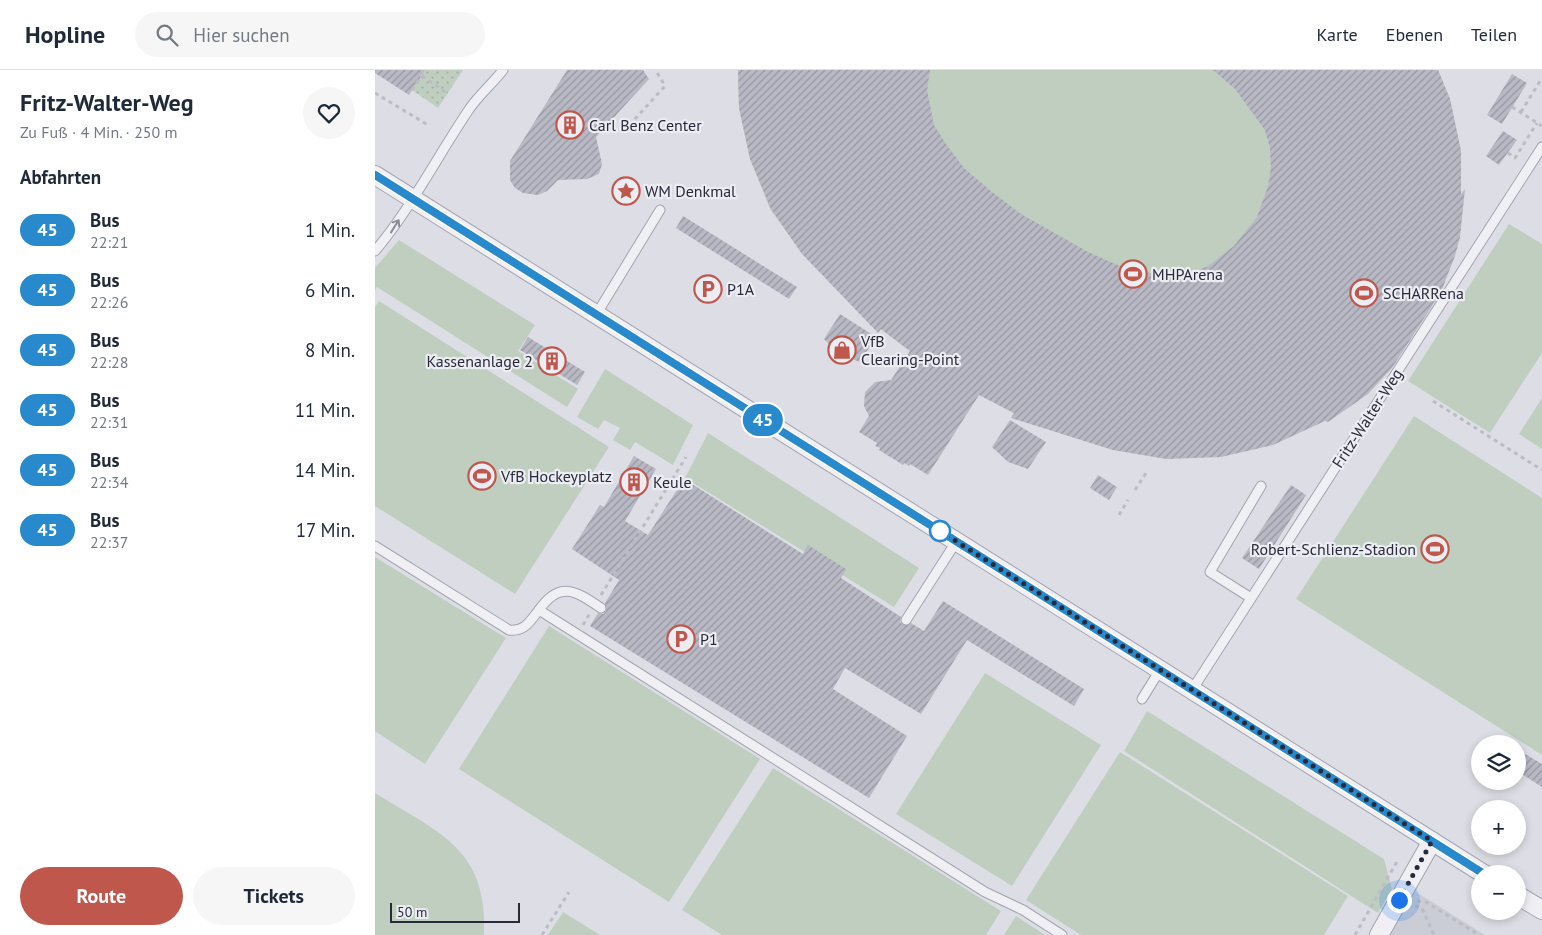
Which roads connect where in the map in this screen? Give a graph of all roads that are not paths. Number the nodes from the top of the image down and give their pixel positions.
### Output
1 (503, 70) edge
2 (1542, 147) edge
3 (375, 175) edge
4 (411, 198) junction
5 (660, 210) dead end
6 (375, 251) edge
7 (596, 315) junction
8 (1261, 486) dead end
9 (956, 542) junction
10 (375, 546) edge
11 (1251, 598) junction
12 (599, 606) road end
13 (539, 610) junction
14 (907, 620) dead end
15 (1160, 670) junction
16 (1192, 690) junction
17 (1142, 699) dead end
18 (1432, 841) junction
19 (1471, 866) edge
20 (1526, 900) edge
21 (1542, 910) edge
22 (1062, 935) edge
23 (1379, 935) edge

1 - 4 lane
2 - 11 lane, Fritz-Walter-Weg
3 - 4 street
6 -> 4 lane
4 - 7 street
5 - 7 lane
7 - 9 street
8 - 11 lane
9 - 14 lane
9 - 15 street
10 - 13 lane
11 - 16 lane, Fritz-Walter-Weg
12 - 13 lane
13 - 22 lane
15 - 16 street
15 - 17 lane
16 - 18 street
18 - 19 street
18 - 23 street
20 - 21 street

